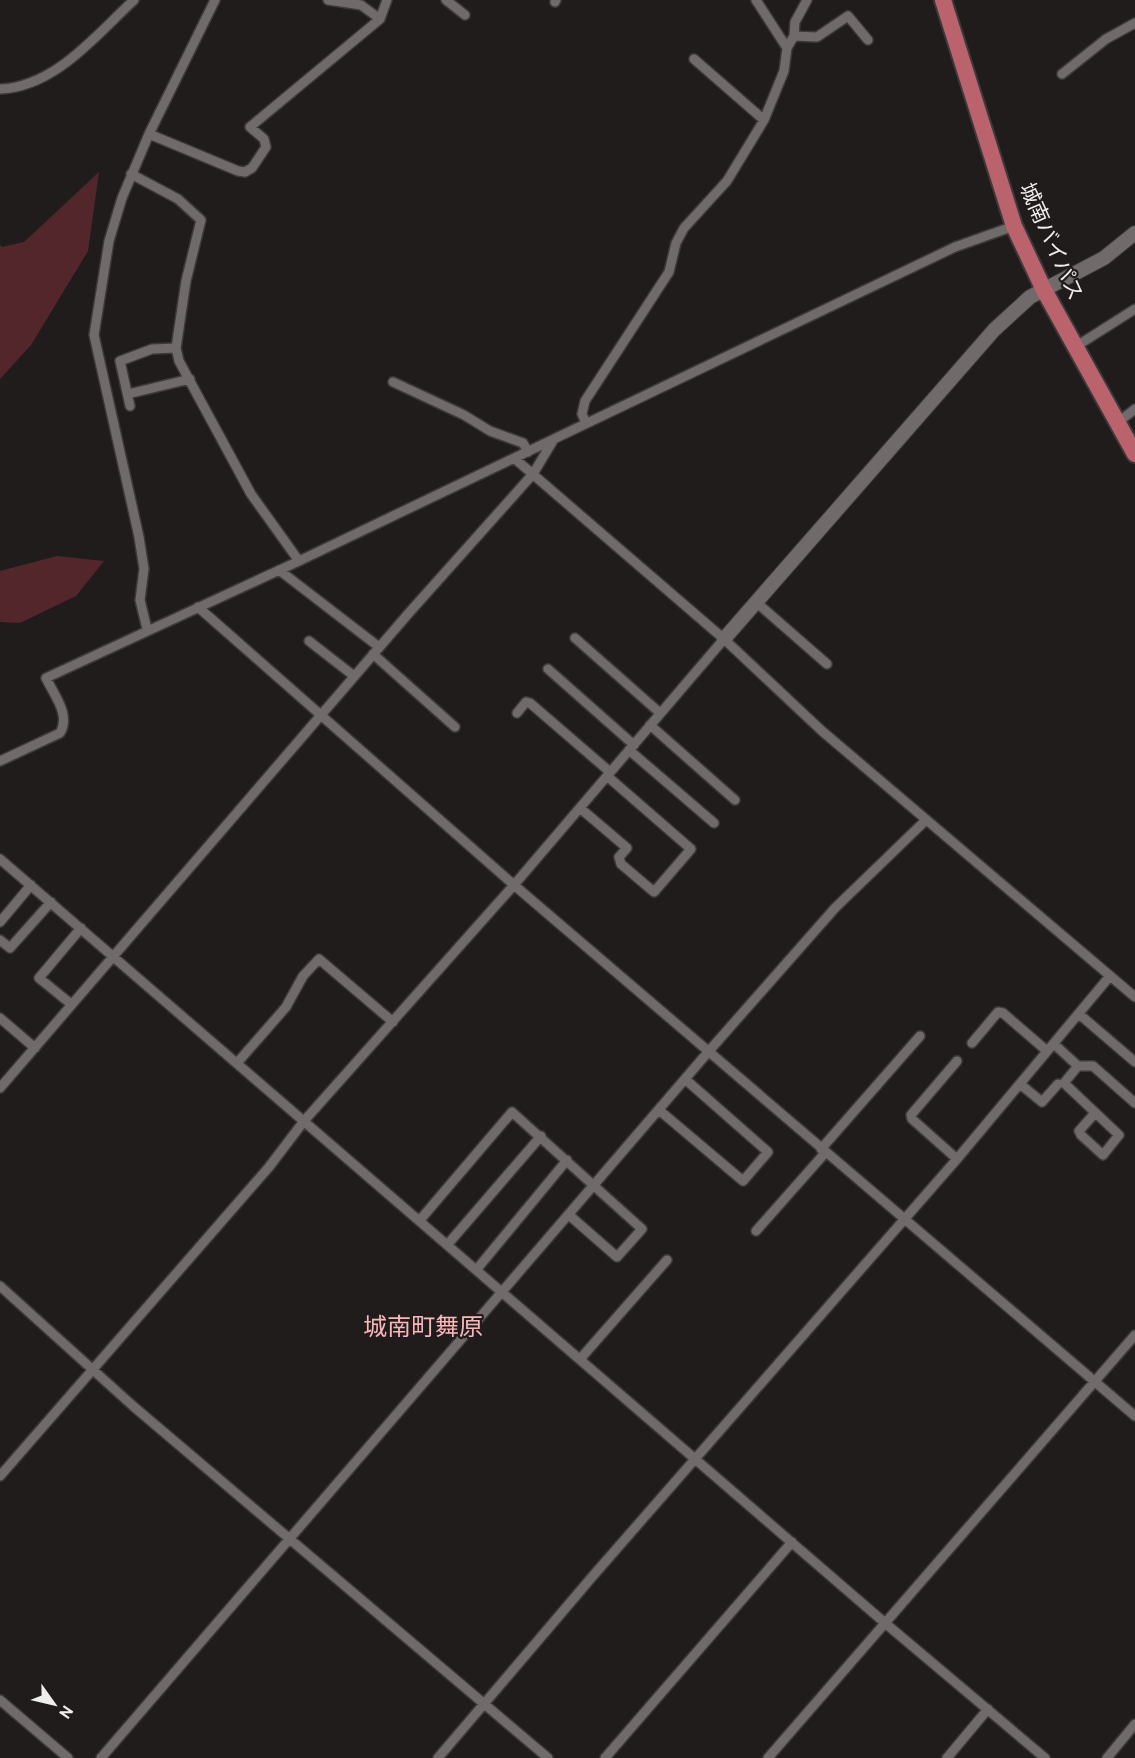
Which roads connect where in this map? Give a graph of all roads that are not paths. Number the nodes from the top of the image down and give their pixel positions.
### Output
1 (134, 0) edge
2 (215, 0) edge
3 (328, 0) edge
4 (387, 0) edge
5 (446, 0) edge
6 (756, 0) edge
7 (807, 0) edge
8 (943, 0) edge
9 (465, 15) dead end
10 (380, 20) junction
11 (1135, 23) edge
12 (794, 36) junction
13 (868, 40) dead end
14 (787, 48) junction
15 (694, 59) dead end
16 (1062, 74) dead end
17 (0, 89) edge
18 (764, 120) junction
19 (149, 134) junction
20 (131, 174) junction
21 (1014, 226) junction
22 (1135, 233) edge
23 (1044, 290) junction
24 (1135, 309) edge
25 (1075, 347) junction
26 (176, 348) junction
27 (189, 379) junction
28 (393, 382) dead end
29 (128, 394) junction
30 (130, 406) dead end
31 (1135, 409) edge
32 (586, 423) junction
33 (1117, 423) junction
34 (554, 439) junction
35 (528, 452) junction
36 (1135, 454) edge
37 (514, 459) junction
38 (533, 474) junction
39 (299, 561) junction
40 (279, 570) junction
41 (756, 602) junction
42 (198, 607) junction
43 (147, 629) junction
44 (575, 638) dead end
45 (724, 639) junction
46 (309, 641) dead end
47 (376, 651) junction
48 (827, 664) dead end
49 (548, 669) dead end
50 (354, 676) junction
51 (517, 713) dead end
52 (660, 713) junction
53 (321, 716) junction
54 (650, 725) junction
55 (455, 727) dead end
56 (632, 747) junction
57 (0, 761) edge
58 (609, 774) junction
59 (735, 800) dead end
60 (580, 808) junction
61 (926, 820) junction
62 (714, 823) dead end
63 (0, 859) edge
64 (31, 885) junction
65 (514, 885) junction
66 (51, 902) junction
67 (0, 922) edge
68 (81, 928) junction
69 (0, 940) edge
70 (112, 956) junction
71 (1110, 976) junction
72 (1135, 997) edge
73 (71, 1005) junction
74 (1079, 1014) junction
75 (0, 1018) edge
76 (393, 1022) junction
77 (920, 1036) dead end
78 (972, 1043) dead end
79 (34, 1048) junction
80 (1051, 1048) junction
81 (709, 1051) junction
82 (957, 1061) dead end
83 (1135, 1062) edge
84 (237, 1064) junction
85 (1078, 1066) junction
86 (685, 1079) junction
87 (1020, 1084) junction
88 (1058, 1084) dead end
89 (0, 1088) edge
90 (1135, 1103) edge
91 (659, 1110) junction
92 (1095, 1113) junction
93 (304, 1121) junction
94 (541, 1136) junction
95 (823, 1151) junction
96 (957, 1159) junction
97 (567, 1160) junction
98 (595, 1185) junction
99 (569, 1215) junction
100 (904, 1219) junction
101 (420, 1220) junction
102 (756, 1231) dead end
103 (448, 1244) junction
104 (666, 1260) dead end
105 (477, 1269) junction
106 (0, 1286) edge
107 (504, 1292) junction
108 (1135, 1335) edge
109 (581, 1358) junction
110 (92, 1369) junction
111 (1095, 1381) junction
112 (1135, 1416) edge
113 (696, 1458) junction
114 (0, 1476) edge
115 (290, 1539) junction
116 (792, 1542) junction
117 (885, 1623) junction
118 (0, 1700) edge
119 (485, 1704) junction
120 (988, 1709) junction
121 (1135, 1724) edge
122 (68, 1758) edge
123 (101, 1758) edge
124 (438, 1758) edge
125 (548, 1758) edge
126 (605, 1758) edge
127 (768, 1758) edge
128 (947, 1758) edge
129 (1045, 1758) edge
130 (1107, 1758) edge

1 - 17 street
2 - 19 street
3 - 10 street
4 - 10 street
5 - 9 street
6 - 14 street
7 - 12 street
8 - 21 highway, 城南バイパス
10 - 19 street
11 - 16 street
12 - 13 street
12 - 14 street
14 - 18 street
15 - 18 street
18 - 32 street
19 - 20 street
20 - 26 street
20 - 43 street
21 - 23 highway, 城南バイパス
21 - 32 street
22 - 23 street
23 - 25 highway, 城南バイパス
23 - 41 street
24 - 25 street
25 - 33 highway, 城南バイパス
26 - 27 street
26 - 29 street
27 - 29 street
27 - 39 street
28 - 35 street
29 - 30 street
31 - 33 street
32 - 34 street
33 - 36 highway, 城南バイパス
34 - 35 street
34 - 38 street
35 - 37 street
37 - 38 street
37 - 39 street
38 - 45 street
38 - 47 street
39 - 40 street
40 - 42 street
40 - 47 street
41 - 45 street
41 - 48 street
42 - 43 street
42 - 53 street
43 - 57 street
44 - 52 street
45 - 52 street
45 - 61 street
46 - 50 street
47 - 50 street
47 - 55 street
49 - 56 street
50 - 53 street
51 - 58 street
52 - 54 street
53 - 65 street
53 - 70 street
54 - 56 street
54 - 59 street
56 - 58 street
56 - 62 street
58 - 60 street
58 - 60 street
60 - 65 street
61 - 71 street
61 - 81 street
63 - 64 street
64 - 66 street
64 - 67 street
65 - 76 street
65 - 81 street
66 - 68 street
66 - 69 street
68 - 70 street
68 - 73 street
70 - 73 street
70 - 84 street
71 - 72 street
71 - 74 street
73 - 79 street
74 - 80 street
74 - 83 street
75 - 79 street
76 - 84 street
76 - 93 street
77 - 95 street
78 - 80 street
79 - 89 street
80 - 85 street
80 - 87 street
81 - 86 street
81 - 95 street
82 - 96 street
84 - 93 street
85 - 90 street
85 - 92 street
86 - 91 street
86 - 91 street
87 - 88 street
87 - 96 street
91 - 98 street
92 - 92 street
93 - 101 street
93 - 110 street
94 - 97 street
94 - 101 street
94 - 103 street
95 - 100 street
95 - 102 street
96 - 100 street
97 - 98 street
97 - 105 street
98 - 99 street
98 - 99 street
99 - 107 street
100 - 111 street
100 - 113 street
101 - 103 street
103 - 105 street
104 - 109 street
105 - 107 street
106 - 110 street
107 - 109 street
107 - 115 street
108 - 111 street
109 - 113 street
110 - 114 street
110 - 115 street
111 - 112 street
111 - 117 street
113 - 116 street
113 - 119 street
115 - 119 street
115 - 123 street
116 - 117 street
116 - 126 street
117 - 120 street
117 - 127 street
118 - 122 street
119 - 124 street
119 - 125 street
120 - 128 street
120 - 129 street
121 - 130 street

